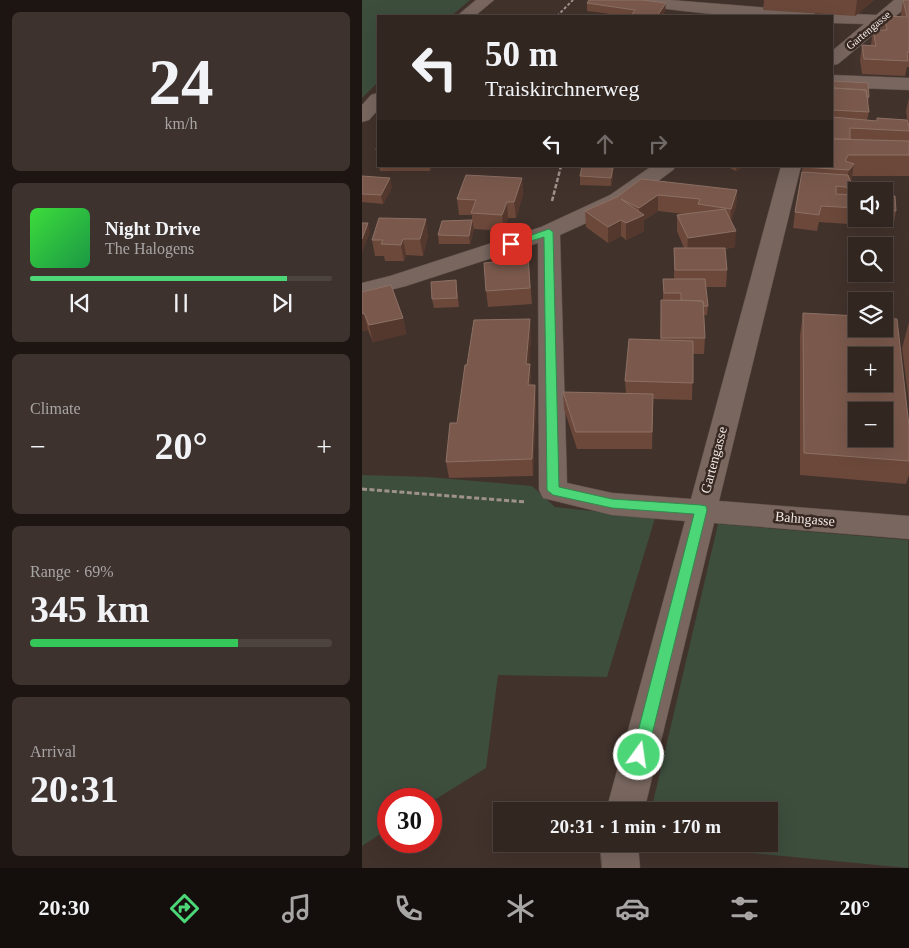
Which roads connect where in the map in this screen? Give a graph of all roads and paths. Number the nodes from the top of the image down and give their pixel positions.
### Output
1 (486, 0) edge
2 (573, 0) edge
3 (635, 0) edge
4 (904, 0) edge
5 (466, 15) edge
6 (558, 15) edge
7 (795, 15) edge
8 (833, 18) edge
9 (879, 20) junction
10 (833, 59) edge
11 (833, 81) edge
12 (908, 84) edge
13 (377, 100) edge
14 (362, 116) edge
15 (561, 167) edge
16 (665, 167) edge
17 (791, 167) edge
18 (556, 229) junction
19 (362, 290) edge
20 (362, 489) edge
21 (553, 490) junction
22 (701, 510) junction
23 (908, 528) edge
24 (627, 802) edge
25 (620, 852) edge
26 (621, 868) edge

1 - 5 street
2 - 6 path
3 - 7 street
4 - 9 street, Gartengasse
8 - 9 street
9 - 10 street, Gartengasse
11 - 12 street
13 - 14 street
15 - 18 path
16 - 18 street
17 - 22 street, Gartengasse
18 - 19 street
18 - 21 street
20 - 21 path
21 - 22 street, Bahngasse
22 - 23 street, Bahngasse
22 - 24 street, Gartengasse
25 - 26 street

